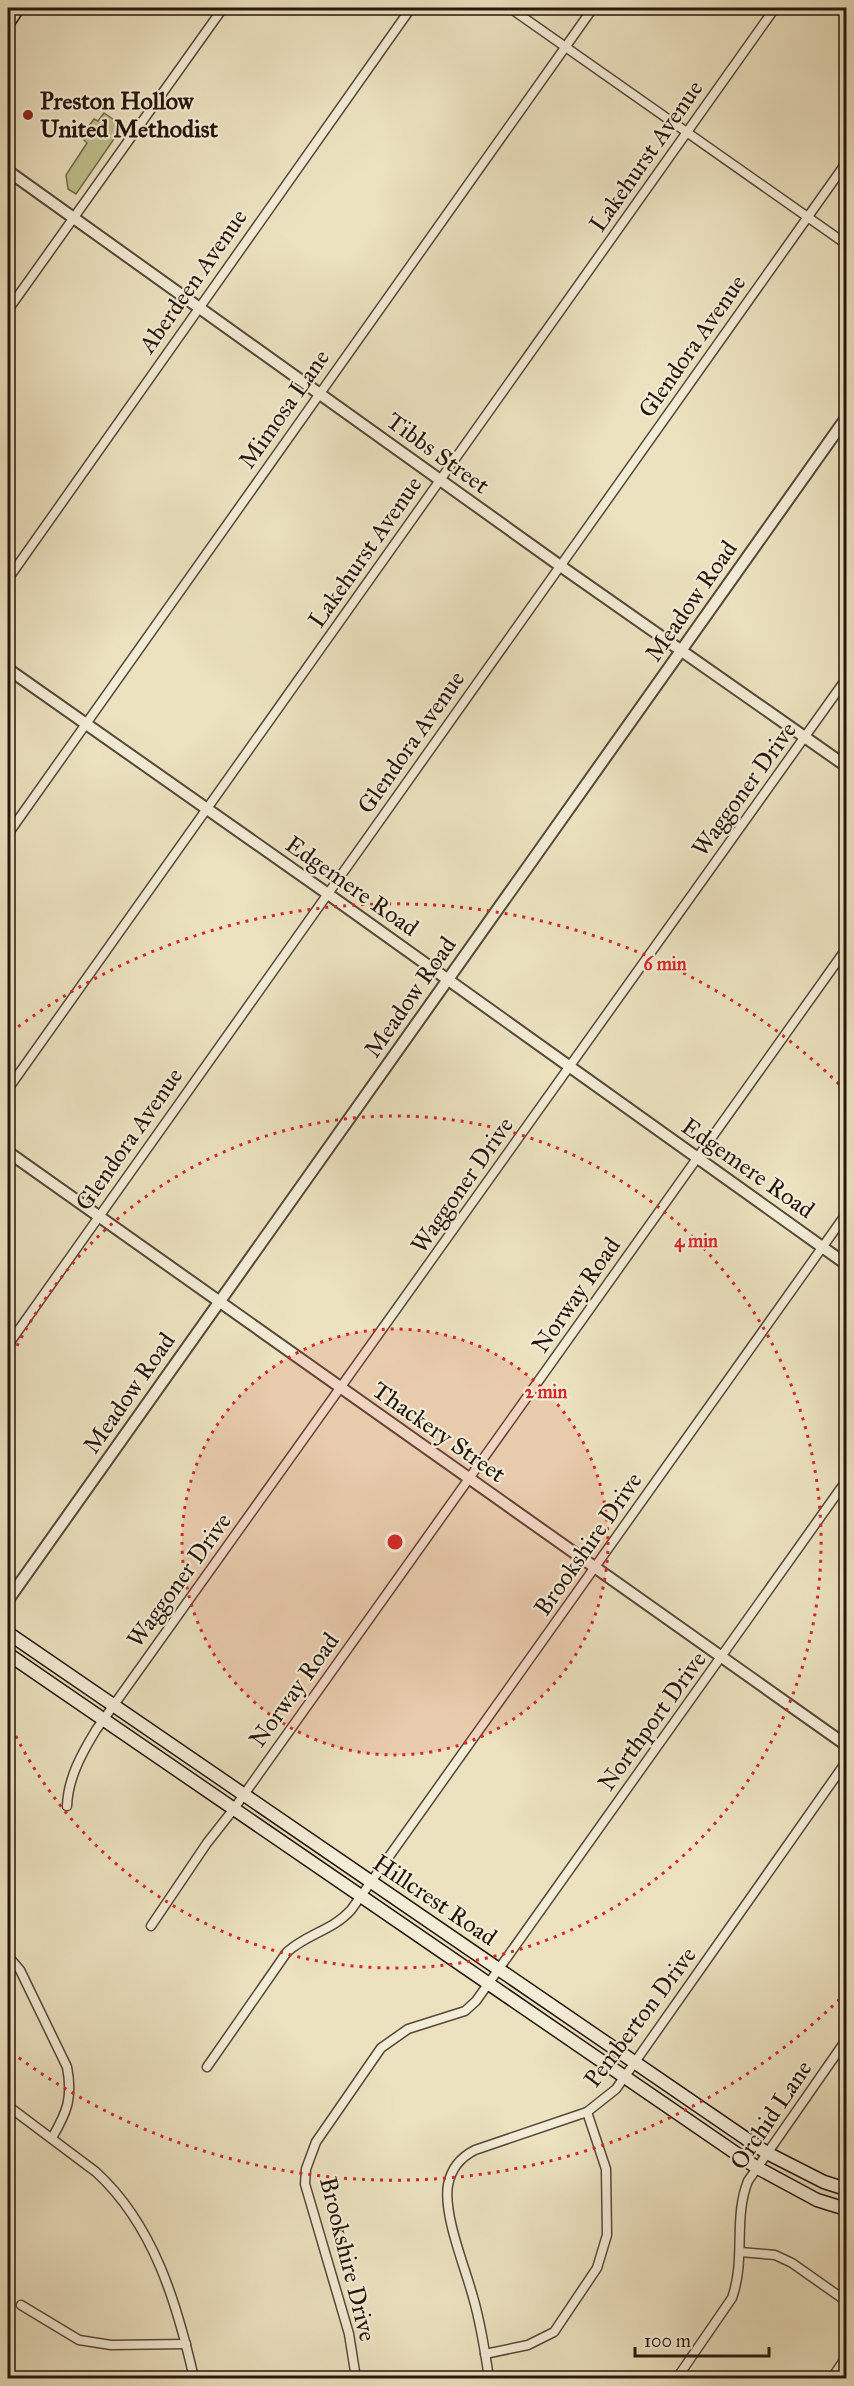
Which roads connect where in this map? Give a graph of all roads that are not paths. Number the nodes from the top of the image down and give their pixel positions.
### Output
1 (223, 8) edge
2 (411, 8) edge
3 (510, 8) edge
4 (593, 8) edge
5 (775, 8) edge
6 (566, 46) junction
7 (687, 132) junction
8 (846, 163) edge
9 (8, 171) edge
10 (808, 217) junction
11 (73, 218) junction
12 (846, 244) edge
13 (198, 308) junction
14 (8, 310) edge
15 (320, 393) junction
16 (846, 418) edge
17 (440, 480) junction
18 (559, 565) junction
19 (8, 579) edge
20 (681, 651) junction
21 (8, 669) edge
22 (846, 679) edge
23 (85, 724) junction
24 (806, 737) junction
25 (846, 766) edge
26 (206, 809) junction
27 (8, 834) edge
28 (328, 894) junction
29 (846, 949) edge
30 (448, 980) junction
31 (569, 1067) junction
32 (8, 1089) edge
33 (8, 1152) edge
34 (697, 1158) junction
35 (846, 1214) edge
36 (98, 1216) junction
37 (823, 1248) junction
38 (846, 1264) edge
39 (219, 1303) junction
40 (8, 1345) edge
41 (341, 1388) junction
42 (469, 1479) junction
43 (846, 1481) edge
44 (596, 1568) junction
45 (8, 1600) edge
46 (8, 1633) edge
47 (8, 1654) edge
48 (721, 1657) junction
49 (108, 1713) junction
50 (846, 1745) edge
51 (846, 1762) edge
52 (244, 1795) junction
53 (67, 1806) dead end
54 (233, 1810) junction
55 (372, 1881) junction
56 (361, 1897) junction
57 (151, 1926) dead end
58 (8, 1956) edge
59 (498, 1969) junction
60 (488, 1984) junction
61 (846, 2040) edge
62 (635, 2063) junction
63 (207, 2067) dead end
64 (625, 2078) junction
65 (8, 2106) edge
66 (587, 2112) junction
67 (52, 2139) junction
68 (767, 2153) junction
69 (756, 2167) junction
70 (846, 2189) edge
71 (846, 2209) edge
72 (740, 2252) junction
73 (846, 2301) edge
74 (21, 2305) dead end
75 (186, 2344) junction
76 (485, 2354) junction
77 (846, 2357) edge
78 (194, 2379) edge
79 (356, 2379) edge
80 (489, 2379) edge
81 (677, 2379) edge
82 (832, 2379) edge

1 - 11 street
2 - 13 street, Aberdeen Avenue
3 - 6 street
4 - 6 street, Mimosa Lane
5 - 7 street, Lakehurst Avenue
6 - 7 street
6 - 15 street, Mimosa Lane
7 - 10 street
7 - 17 street, Lakehurst Avenue
8 - 10 street, Glendora Avenue
9 - 11 street, Tibbs Street
10 - 12 street
10 - 18 street, Glendora Avenue
11 - 13 street, Tibbs Street
11 - 14 street
13 - 15 street, Tibbs Street
13 - 19 street, Aberdeen Avenue
15 - 17 street, Tibbs Street
15 - 23 street, Mimosa Lane
16 - 20 street, Meadow Road
17 - 18 street, Tibbs Street
17 - 26 street, Lakehurst Avenue
18 - 20 street, Tibbs Street
18 - 28 street, Glendora Avenue
20 - 24 street, Tibbs Street
20 - 30 street, Meadow Road
21 - 23 street, Edgemere Road
22 - 24 street, Waggoner Drive
23 - 26 street, Edgemere Road
23 - 27 street, Mimosa Lane
24 - 25 street, Tibbs Street
24 - 31 street, Waggoner Drive
26 - 28 street, Edgemere Road
26 - 32 street, Lakehurst Avenue
28 - 30 street, Edgemere Road
28 - 36 street, Glendora Avenue
29 - 34 street, Norway Road
30 - 31 street, Edgemere Road
30 - 39 street, Meadow Road
31 - 34 street, Edgemere Road
31 - 41 street, Waggoner Drive
33 - 36 street, Thackery Street
34 - 37 street, Edgemere Road
34 - 42 street, Norway Road
35 - 37 street, Brookshire Drive
36 - 39 street, Thackery Street
36 - 40 street, Glendora Avenue
37 - 38 street, Edgemere Road
37 - 44 street, Brookshire Drive
39 - 41 street, Thackery Street
39 - 45 street, Meadow Road
41 - 42 street, Thackery Street
41 - 49 street, Waggoner Drive
42 - 44 street, Thackery Street
42 - 52 street, Norway Road
43 - 48 street, Northport Drive
44 - 48 street, Thackery Street
44 - 55 street, Brookshire Drive
46 - 49 main road, Hillcrest Road
47 - 49 main road, Hillcrest Road
48 - 50 street, Thackery Street
48 - 59 street, Northport Drive
49 - 52 main road, Hillcrest Road
49 - 53 street, Waggoner Drive
49 - 54 main road, Hillcrest Road
51 - 62 street, Pemberton Drive
52 - 54 street, Norway Road
52 - 55 main road, Hillcrest Road
54 - 56 main road, Hillcrest Road
54 - 57 street, Norway Road
55 - 56 street, Brookshire Drive
55 - 59 main road, Hillcrest Road
56 - 60 main road, Hillcrest Road
56 - 63 street, Brookshire Drive
58 - 67 street
59 - 60 street, Northport Drive
59 - 62 main road, Hillcrest Road
60 - 64 main road, Hillcrest Road
60 - 79 street, Brookshire Drive
61 - 68 street, Orchid Lane
62 - 64 street, Pemberton Drive
62 - 68 main road, Hillcrest Road
64 - 66 street, Pemberton Drive
64 - 69 main road, Hillcrest Road
65 - 67 street
66 - 76 street
66 - 76 street, Pemberton Drive
67 - 75 street
68 - 69 street, Orchid Lane
68 - 70 main road, Hillcrest Road
69 - 71 main road, Hillcrest Road
69 - 72 street, Orchid Lane
72 - 73 street
72 - 81 street, Orchid Lane
74 - 75 street
75 - 78 street
76 - 80 street, Pemberton Drive
77 - 82 street

